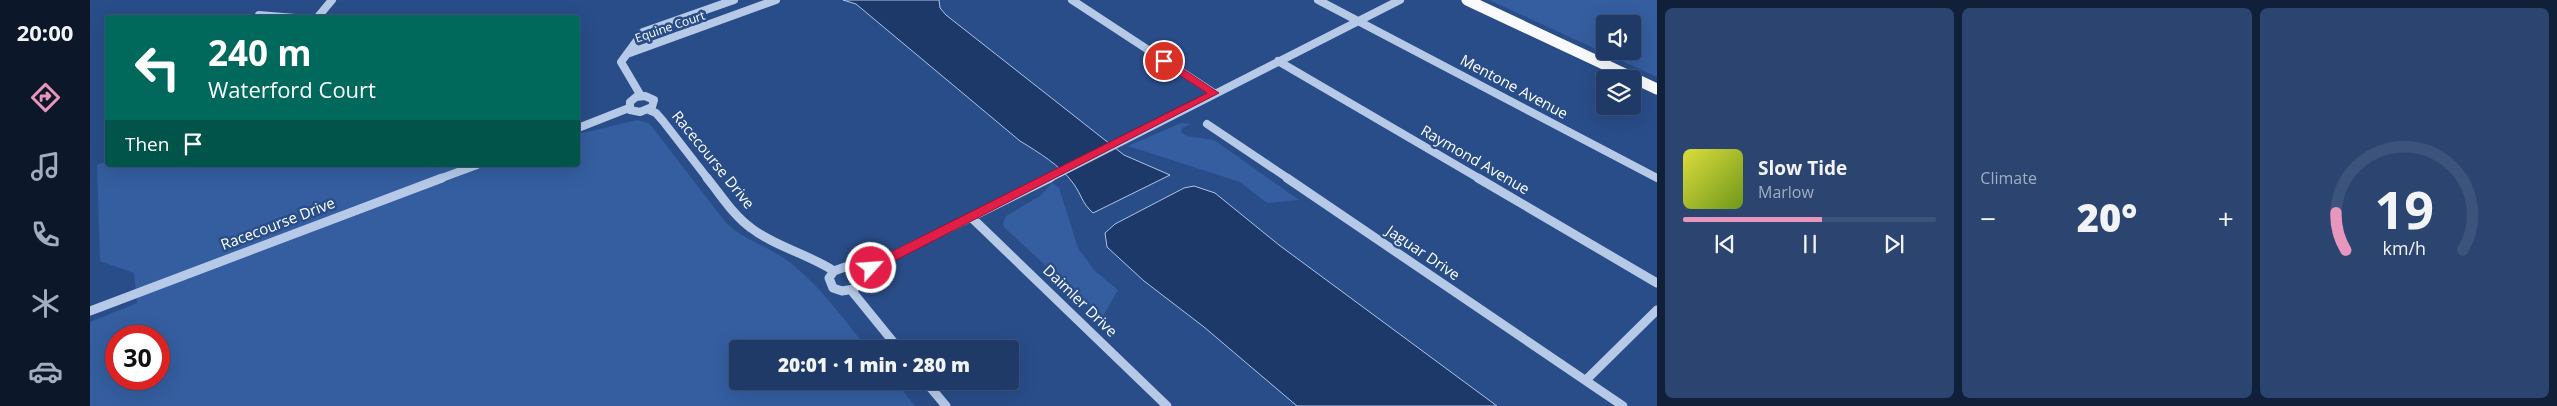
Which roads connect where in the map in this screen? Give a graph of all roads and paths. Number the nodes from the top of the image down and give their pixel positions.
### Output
1 (332, 0) edge
2 (734, 0) edge
3 (776, 0) edge
4 (1072, 0) edge
5 (1318, 0) edge
6 (1400, 0) edge
7 (1467, 0) edge
8 (1498, 14) junction
9 (320, 15) edge
10 (1357, 21) junction
11 (626, 54) junction
12 (1278, 61) junction
13 (1608, 70) edge
14 (1641, 85) edge
15 (1657, 89) edge
16 (1214, 93) junction
17 (1657, 93) edge
18 (641, 96) junction
19 (629, 108) junction
20 (649, 110) junction
21 (1207, 124) dead end
22 (580, 127) edge
23 (472, 167) edge
24 (1657, 178) edge
25 (972, 218) junction
26 (834, 271) junction
27 (858, 273) junction
28 (1657, 283) edge
29 (851, 290) junction
30 (1657, 310) edge
31 (90, 311) edge
32 (892, 340) edge
33 (1586, 380) junction
34 (933, 390) edge
35 (946, 406) edge
36 (1167, 406) edge
37 (1623, 406) edge

1 - 9 street
2 - 11 street, Equine Court
3 - 11 street, Equine Court
4 - 16 street
5 - 10 street, Mentone Avenue
6 - 10 street
7 - 8 main road
8 - 13 street
8 - 15 main road
10 - 12 street
10 - 24 street, Mentone Avenue
11 - 18 street, Equine Court
12 - 16 street
12 - 28 street, Raymond Avenue
14 - 17 street
16 - 25 street
18 - 19 street
18 - 20 street
19 - 20 street
19 - 22 street
20 - 26 street, Racecourse Drive
21 - 33 street, Jaguar Drive
23 - 31 street, Racecourse Drive
25 - 27 street
25 - 36 street, Daimler Drive
26 - 27 street
26 - 29 street
27 - 29 street
29 - 32 street
30 - 33 street
33 - 37 street, Jaguar Drive
34 - 35 street

